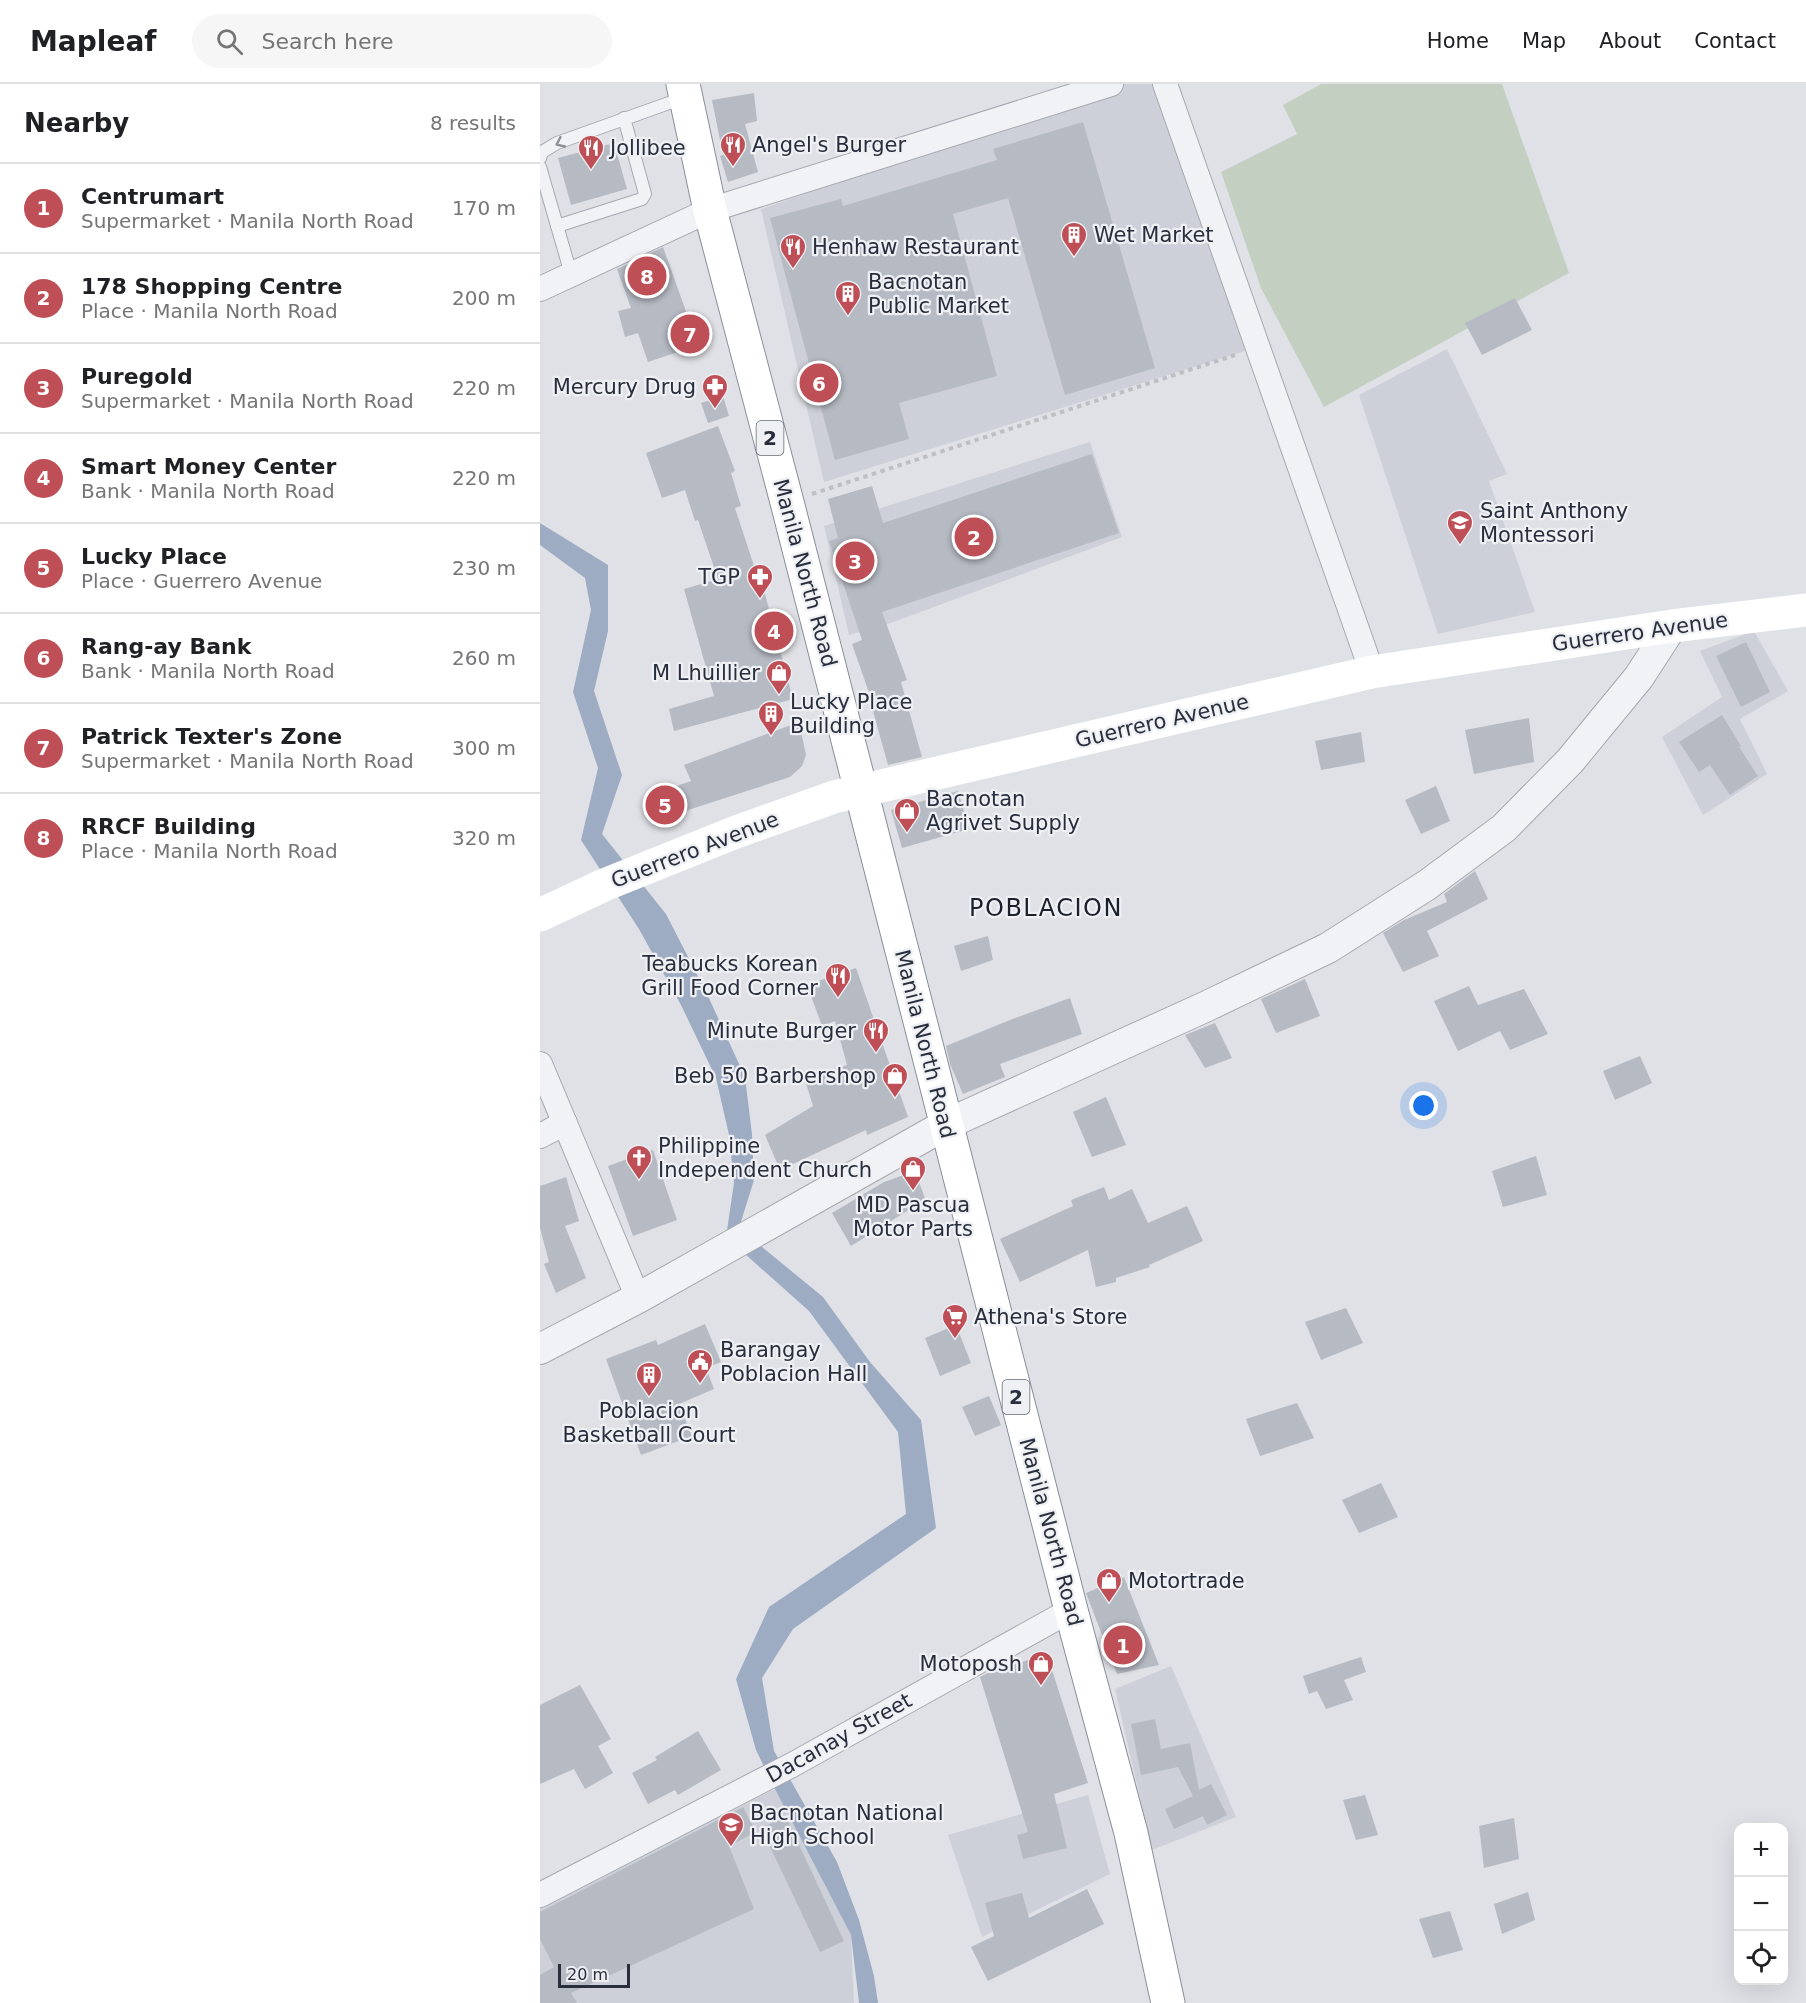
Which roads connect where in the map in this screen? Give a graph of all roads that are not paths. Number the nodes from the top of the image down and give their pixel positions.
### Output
1 (1111, 84) edge
2 (1165, 84) edge
3 (684, 91) edge
4 (624, 118) junction
5 (540, 158) edge
6 (540, 167) edge
7 (710, 210) junction
8 (557, 226) junction
9 (571, 274) junction
10 (540, 290) edge
11 (1806, 610) edge
12 (1672, 626) junction
13 (1372, 672) junction
14 (861, 790) junction
15 (540, 915) edge
16 (540, 1064) edge
17 (565, 1123) junction
18 (945, 1125) junction
19 (540, 1136) edge
20 (638, 1298) junction
21 (540, 1349) edge
22 (1071, 1611) junction
23 (540, 1895) edge
24 (1168, 2003) edge

1 - 7 street
2 - 13 street
3 - 4 lane
3 - 7 main road, Manila North Road / 2
4 -> 5 lane
4 - 8 lane
6 - 8 lane
7 - 9 street
7 - 14 main road, Manila North Road / 2
8 - 9 lane
9 - 10 street
11 - 12 main road, Guerrero Avenue
12 - 13 main road, Guerrero Avenue
12 - 18 street
13 - 14 main road, Guerrero Avenue
14 - 15 main road, Guerrero Avenue
14 - 18 main road, Manila North Road / 2
16 - 17 street
17 - 19 street
17 - 20 street
18 - 20 street
18 - 22 main road, Manila North Road / 2
20 - 21 street
22 - 23 street, Dacanay Street
22 - 24 main road, Manila North Road / 2

